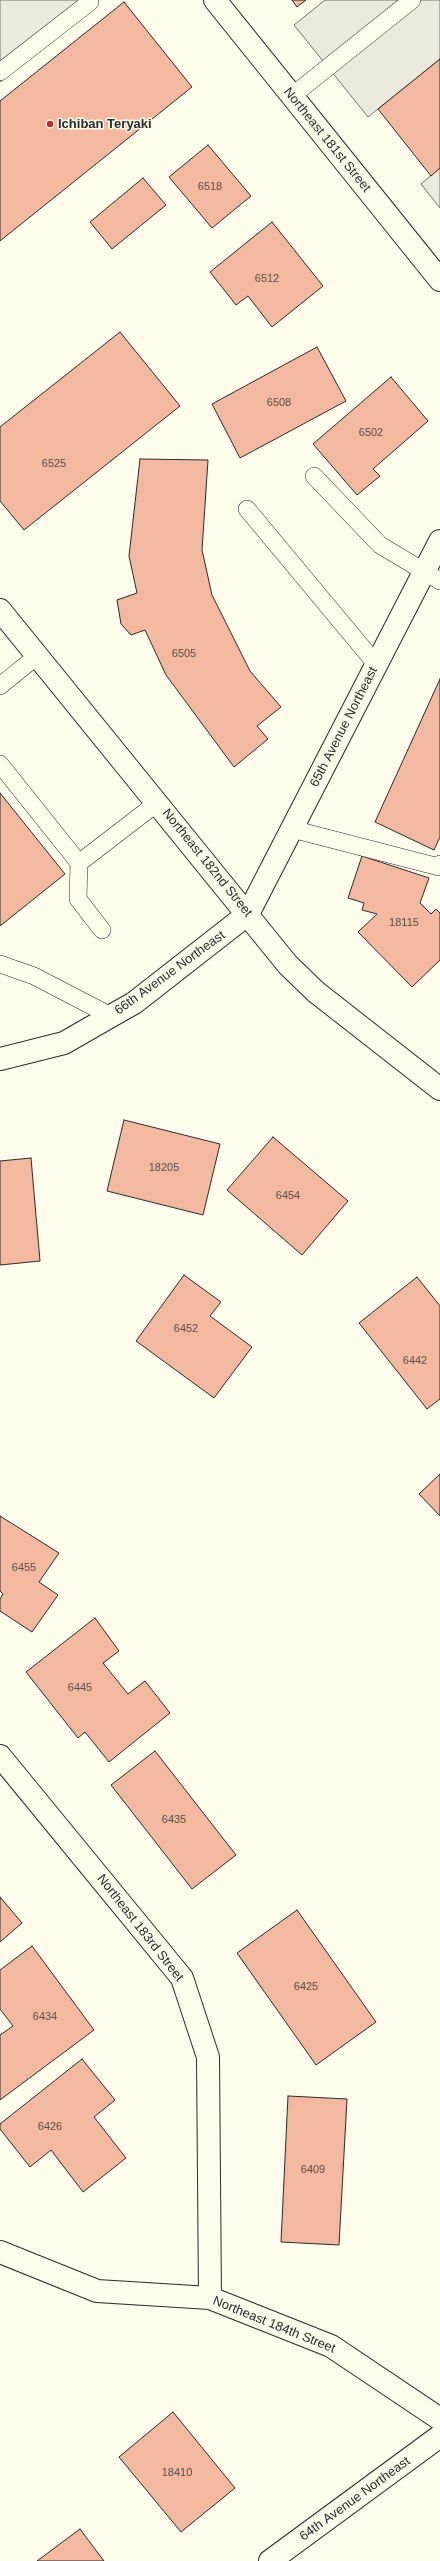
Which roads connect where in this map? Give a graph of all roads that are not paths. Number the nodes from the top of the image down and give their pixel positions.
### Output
1 (88, 0) edge
2 (215, 0) edge
3 (412, 0) edge
4 (0, 72) edge
5 (292, 96) junction
6 (440, 280) edge
7 (314, 476) dead end
8 (247, 509) dead end
9 (440, 540) edge
10 (432, 576) edge
11 (0, 610) edge
12 (37, 656) junction
13 (376, 664) junction
14 (0, 686) edge
15 (0, 764) edge
16 (157, 802) junction
17 (292, 829) junction
18 (79, 863) junction
19 (440, 864) edge
20 (248, 914) junction
21 (102, 930) dead end
22 (0, 964) edge
23 (112, 1016) junction
24 (0, 1059) edge
25 (440, 1089) edge
26 (0, 1756) edge
27 (0, 2252) edge
28 (210, 2298) junction
29 (440, 2419) edge
30 (440, 2436) edge
31 (270, 2561) edge

1 - 4 lane
2 - 5 street, Northeast 181st Street
3 - 5 lane
5 - 6 street, Northeast 181st Street
7 - 10 lane
8 - 13 lane
9 - 10 street, 65th Avenue Northeast
10 - 13 street, 65th Avenue Northeast
11 - 12 street, Northeast 182nd Street
12 - 14 lane
12 - 16 street, Northeast 182nd Street
13 - 17 street, 65th Avenue Northeast
15 - 18 lane
16 - 18 lane
16 - 20 street, Northeast 182nd Street
17 - 19 lane
17 - 20 street, 65th Avenue Northeast
18 - 21 lane
20 - 23 street, 66th Avenue Northeast
20 - 25 street, Northeast 182nd Street
22 - 23 lane
23 - 24 street, 66th Avenue Northeast
26 - 28 street, Northeast 183rd Street
27 - 28 street, Northeast 184th Street
28 - 29 street, Northeast 184th Street
30 - 31 street, 64th Avenue Northeast

